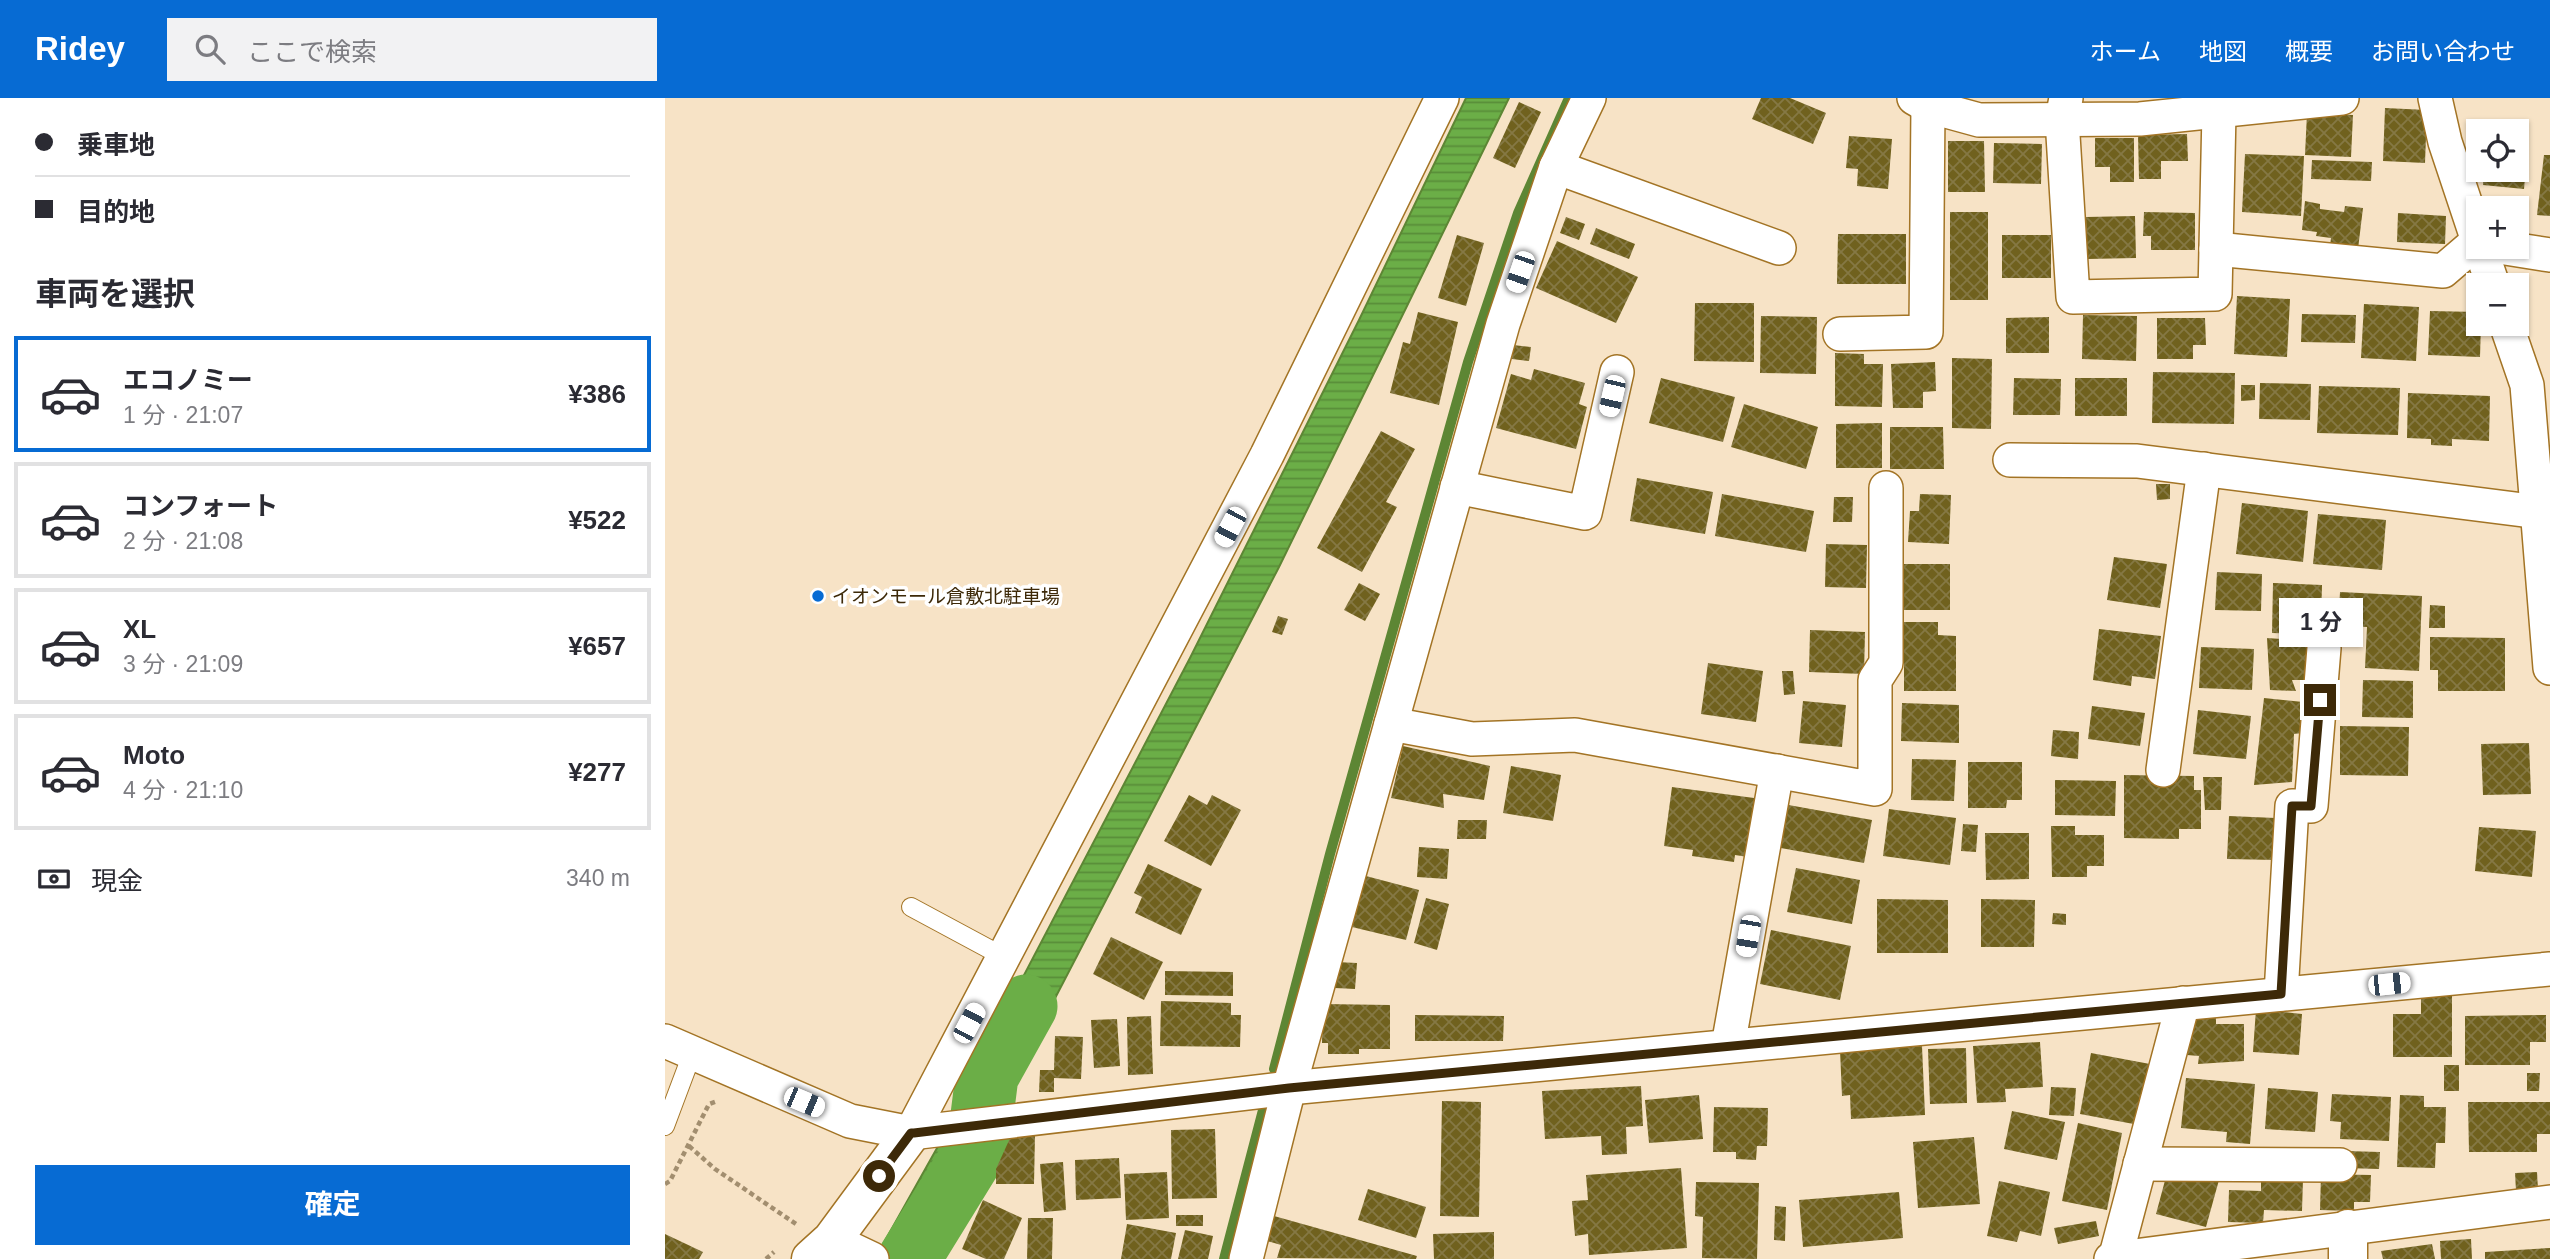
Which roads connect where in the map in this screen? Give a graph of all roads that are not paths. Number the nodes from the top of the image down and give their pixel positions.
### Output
1 (1442, 98) edge
2 (1589, 98) edge
3 (2342, 98) edge
4 (2435, 98) edge
5 (1921, 102) edge
6 (2064, 108) edge
7 (2219, 112) junction
8 (1556, 167) junction
9 (1779, 248) dead end
10 (2216, 249) junction
11 (2529, 252) edge
12 (2550, 255) edge
13 (1840, 334) dead end
14 (2510, 336) edge
15 (1617, 372) dead end
16 (2010, 460) dead end
17 (2204, 469) junction
18 (1457, 487) junction
19 (1886, 488) dead end
20 (2539, 512) junction
21 (2324, 648) dead end
22 (2550, 668) edge
23 (1391, 724) junction
24 (2163, 770) dead end
25 (1777, 771) junction
26 (911, 907) dead end
27 (1004, 957) junction
28 (2550, 957) edge
29 (2550, 969) edge
30 (2281, 994) junction
31 (2183, 1003) junction
32 (1728, 1046) junction
33 (678, 1048) edge
34 (1289, 1088) junction
35 (665, 1126) edge
36 (912, 1133) junction
37 (2140, 1164) junction
38 (2340, 1165) dead end
39 (2550, 1202) edge
40 (815, 1242) edge
41 (2348, 1244) edge
42 (872, 1259) edge
43 (1246, 1259) edge
44 (2113, 1259) edge

1 - 27 street
2 - 8 street
3 - 7 street
4 - 10 street
5 - 6 street
5 - 13 street
6 - 7 street
6 - 10 street
7 - 10 street
8 - 9 street
8 - 18 street
11 - 12 street
14 - 20 street
15 - 18 street
16 - 17 street
17 - 20 street
17 - 24 street
18 - 23 street
19 - 25 street
20 - 22 street
21 - 30 street
23 - 25 street
23 - 34 street
25 - 32 street
26 - 27 lane
27 - 36 street
28 - 29 street
29 - 30 street
30 - 31 street
31 - 32 street
31 - 37 street
32 - 34 street
33 - 35 lane
33 - 36 street
34 - 36 street
34 - 43 street
36 - 40 street
37 - 38 street
37 - 44 street
39 - 41 street
40 - 42 street
41 - 44 street

